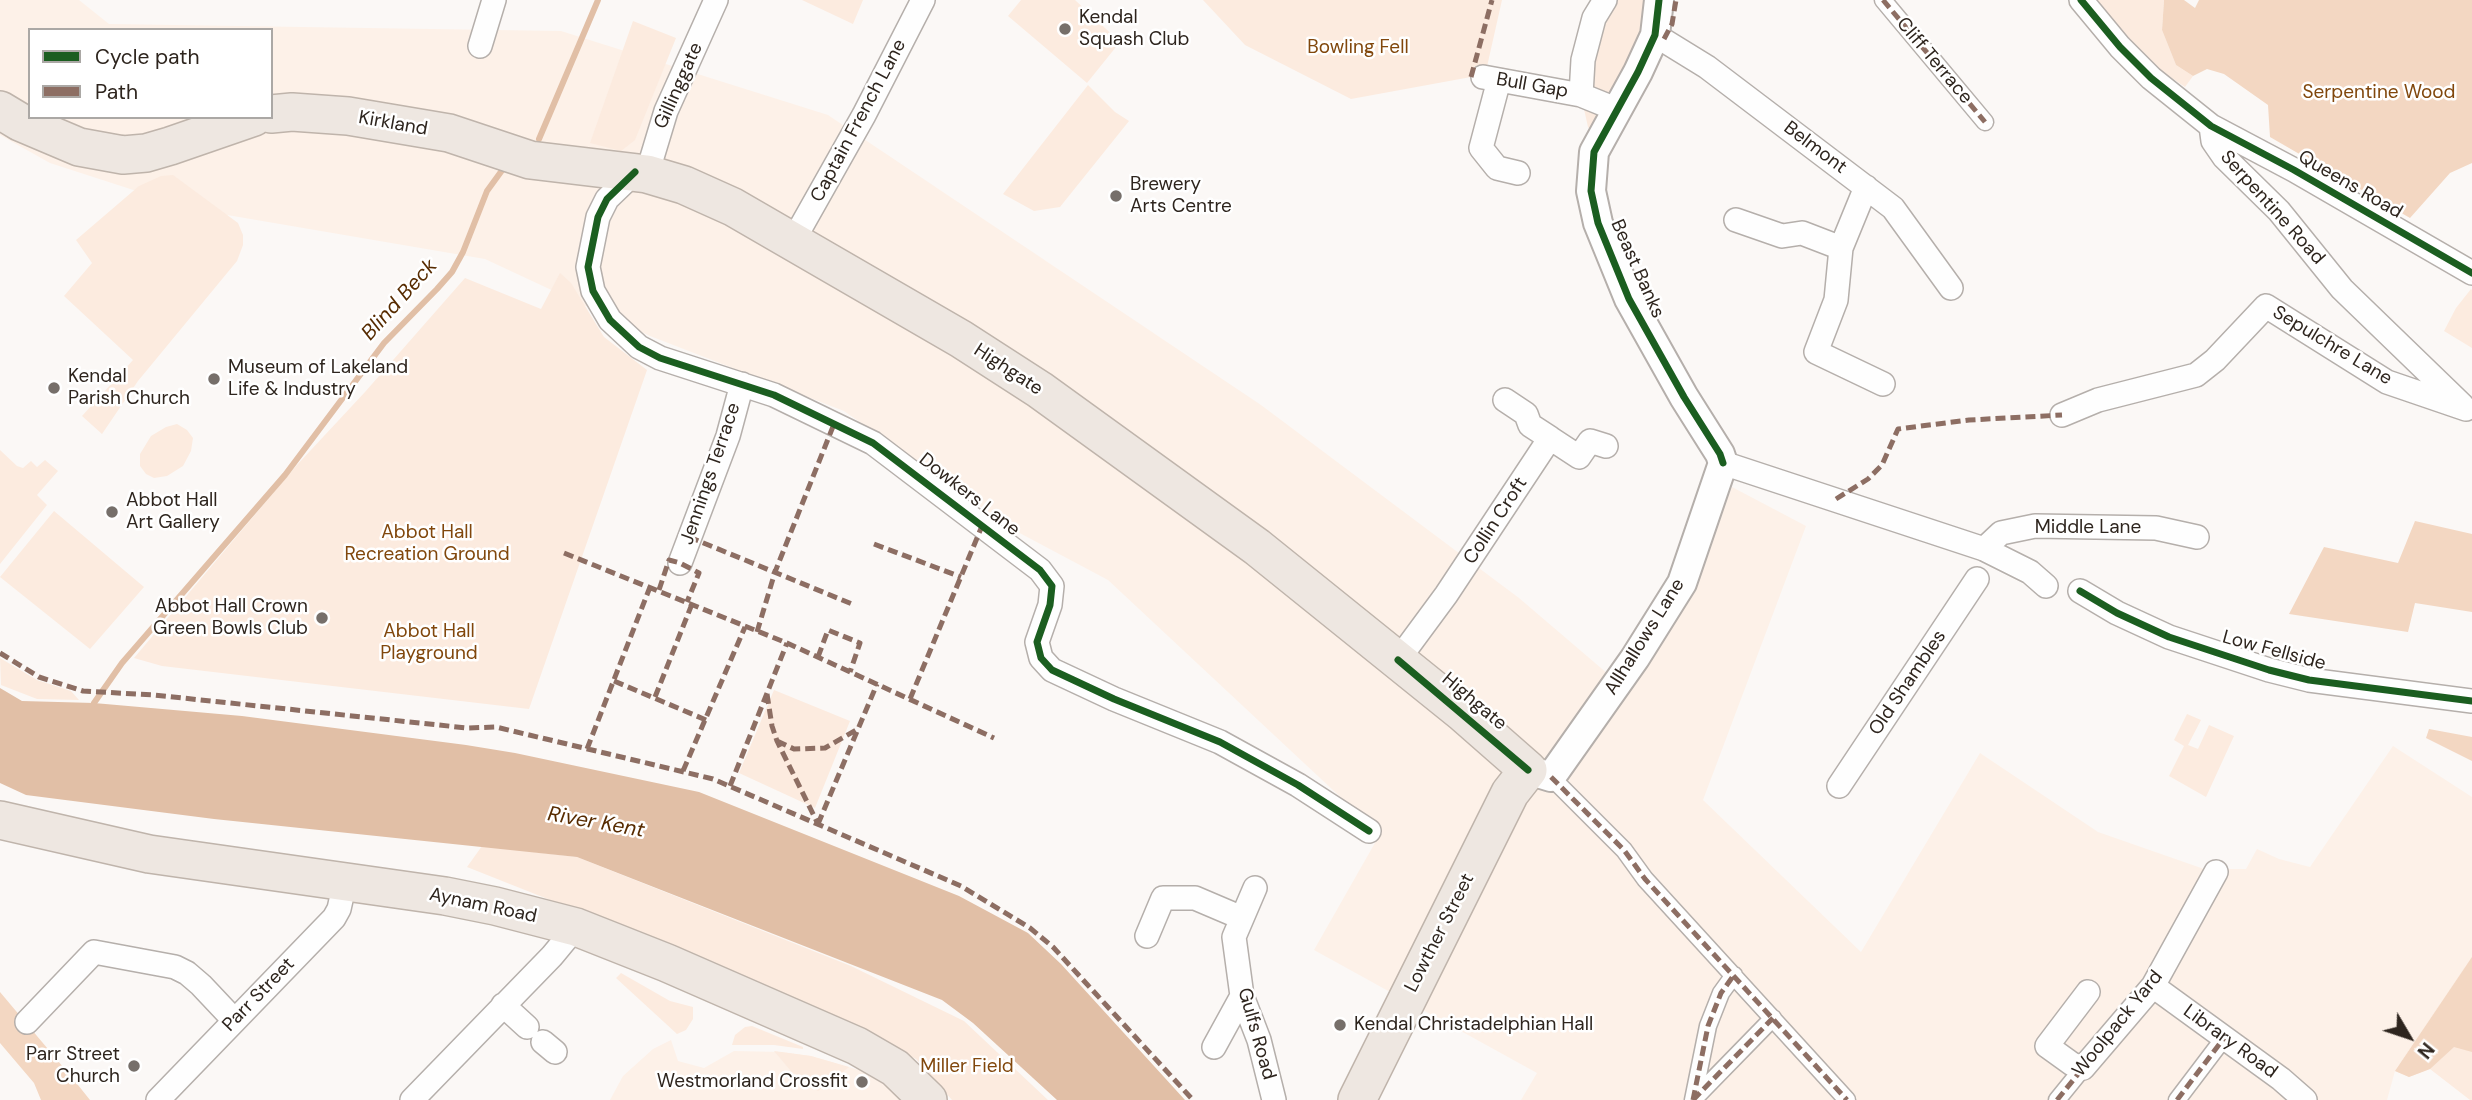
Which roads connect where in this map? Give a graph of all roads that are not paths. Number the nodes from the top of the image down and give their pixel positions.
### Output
1 (494, 0) edge
2 (716, 0) edge
3 (923, 0) edge
4 (1605, 0) edge
5 (1659, 0) edge
6 (1883, 0) edge
7 (2081, 0) edge
8 (1655, 35) junction
9 (480, 46) dead end
10 (1581, 94) junction
11 (0, 110) edge
12 (1618, 110) junction
13 (273, 114) edge
14 (248, 119) edge
15 (1985, 122) dead end
16 (2211, 126) junction
17 (521, 157) joint
18 (582, 167) junction
19 (641, 173) junction
20 (1518, 173) dead end
21 (1866, 187) junction
22 (598, 217) junction
23 (1736, 220) dead end
24 (793, 241) junction
25 (1841, 248) junction
26 (2472, 273) edge
27 (1951, 288) dead end
28 (742, 384) junction
29 (1883, 384) dead end
30 (1505, 400) dead end
31 (2469, 411) edge
32 (2062, 415) dead end
33 (1550, 438) junction
34 (1606, 446) dead end
35 (1723, 463) junction
36 (2197, 537) dead end
37 (1984, 549) junction
38 (680, 564) dead end
39 (1977, 579) dead end
40 (2046, 586) dead end
41 (2080, 591) dead end
42 (1398, 660) junction
43 (2472, 701) edge
44 (1539, 773) junction
45 (1839, 786) dead end
46 (0, 820) edge
47 (1368, 831) dead end
48 (2216, 872) dead end
49 (345, 882) junction
50 (1255, 888) dead end
51 (1242, 918) junction
52 (576, 927) junction
53 (1147, 936) dead end
54 (1740, 981) junction
55 (2153, 986) junction
56 (2088, 992) dead end
57 (1242, 996) junction
58 (503, 1005) junction
59 (1773, 1018) junction
60 (234, 1020) junction
61 (27, 1022) dead end
62 (2224, 1038) junction
63 (541, 1040) dead end
64 (1214, 1047) dead end
65 (2083, 1068) junction
66 (158, 1100) edge
67 (412, 1100) edge
68 (928, 1100) edge
69 (1274, 1100) edge
70 (1357, 1100) edge
71 (1693, 1100) edge
72 (1847, 1100) edge
73 (2057, 1100) edge
74 (2177, 1100) edge
75 (2305, 1100) edge

1 - 9 street
2 - 19 street, Gillinggate
3 - 24 street, Captain French Lane
4 - 10 street
5 - 8 street, Beast Banks
6 - 15 street, Cliff Terrace
7 - 16 street, Serpentine Road
8 - 12 street, Beast Banks
8 - 21 street, Belmont
10 - 12 street
10 - 20 street, Bull Gap
11 - 14 highway
12 - 35 street, Beast Banks
13 - 17 highway, Kirkland
16 - 26 street, Queens Road
16 - 31 street, Serpentine Road
17 - 18 highway, Highgate
18 - 19 highway, Highgate
18 - 22 street, Dowkers Lane
19 - 22 street, Dowkers Lane
19 - 24 highway, Highgate
21 - 25 street
21 - 27 street, Belmont
22 - 28 street, Dowkers Lane
23 - 25 street
24 - 42 highway, Highgate
25 - 29 street
28 - 38 street, Jennings Terrace
28 - 47 street, Dowkers Lane
30 - 33 street
31 - 32 street, Sepulchre Lane
33 - 34 street
33 - 42 street, Collin Croft
35 - 37 street
35 - 44 street, Allhallows Lane
36 - 37 street, Middle Lane
37 - 40 street
39 - 45 street, Old Shambles
41 - 43 street, Low Fellside
42 - 44 highway, Highgate
44 - 54 street, Highgate
44 - 70 highway, Lowther Street
46 - 49 highway, Aynam Road
48 - 55 street, Woolpack Yard
49 - 52 highway, Aynam Road
49 - 60 street, Parr Street
50 - 51 street, Gulfs Road
51 - 53 street
51 - 57 street, Gulfs Road
52 - 58 street
52 - 68 highway, Aynam Road
54 - 59 street, Highgate
54 - 71 street
55 - 62 street, Library Road
55 - 65 street, Woolpack Yard
56 - 65 street
57 - 64 street
57 - 69 street, Gulfs Road
58 - 63 street
58 - 67 street
59 - 71 street
59 - 72 street, Highgate
60 - 61 street
60 - 66 street, Parr Street
62 - 74 street
62 - 75 street, Library Road
65 - 73 street, Woolpack Yard

